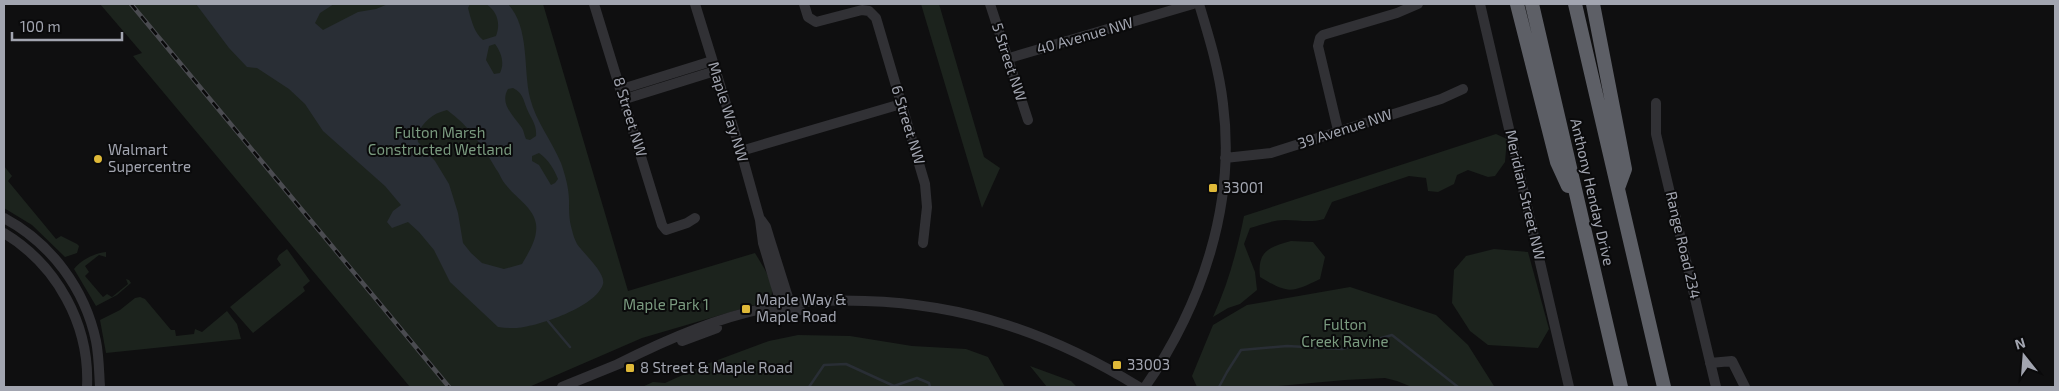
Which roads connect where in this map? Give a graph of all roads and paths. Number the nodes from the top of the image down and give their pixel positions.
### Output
1 (594, 4) edge
2 (695, 4) edge
3 (804, 4) edge
4 (990, 4) edge
5 (1193, 4) edge
6 (1199, 4) edge
7 (1418, 4) edge
8 (1480, 4) edge
9 (1517, 4) edge
10 (1532, 4) edge
11 (1575, 4) edge
12 (1593, 4) edge
13 (1006, 59) junction
14 (714, 66) junction
15 (1463, 89) dead end
16 (623, 94) junction
17 (1656, 103) dead end
18 (902, 104) junction
19 (1028, 120) dead end
20 (1338, 130) junction
21 (741, 151) junction
22 (1226, 158) junction
23 (1618, 188) junction
24 (4, 218) edge
25 (696, 218) dead end
26 (1582, 219) junction
27 (4, 232) edge
28 (923, 243) dead end
29 (787, 308) junction
30 (1710, 363) junction
31 (582, 383) edge
32 (87, 387) edge
33 (100, 387) edge
34 (562, 387) edge
35 (1139, 387) edge
36 (1145, 387) edge
37 (1569, 387) edge
38 (1621, 387) edge
39 (1664, 387) edge
40 (1716, 387) edge
41 (1745, 387) edge

1 - 16 street, 8 Street NW
2 - 14 street, Maple Way NW
3 - 18 street, 6 Street NW
4 - 13 street, 5 Street NW
5 - 13 street, 40 Avenue NW
6 - 22 street
7 - 20 street
8 - 37 street, Meridian Street NW
9 - 26 highway
10 - 26 highway, Anthony Henday Drive
11 - 23 highway, Anthony Henday Drive
12 - 23 highway
13 - 19 street, 5 Street NW
14 - 16 street
14 - 21 street, Maple Way NW
15 - 20 street, 39 Avenue NW
16 - 25 street, 8 Street NW
17 - 30 street, Range Road 234
18 - 21 street
18 - 28 street, 6 Street NW
20 - 22 street, 39 Avenue NW
21 - 29 street, Maple Way NW
22 - 36 street
23 - 39 highway, Anthony Henday Drive
24 - 33 street
26 - 38 highway, Anthony Henday Drive
27 - 32 street
29 - 31 street
29 - 35 street
30 - 40 street, Range Road 234
30 - 41 street
31 - 34 street

